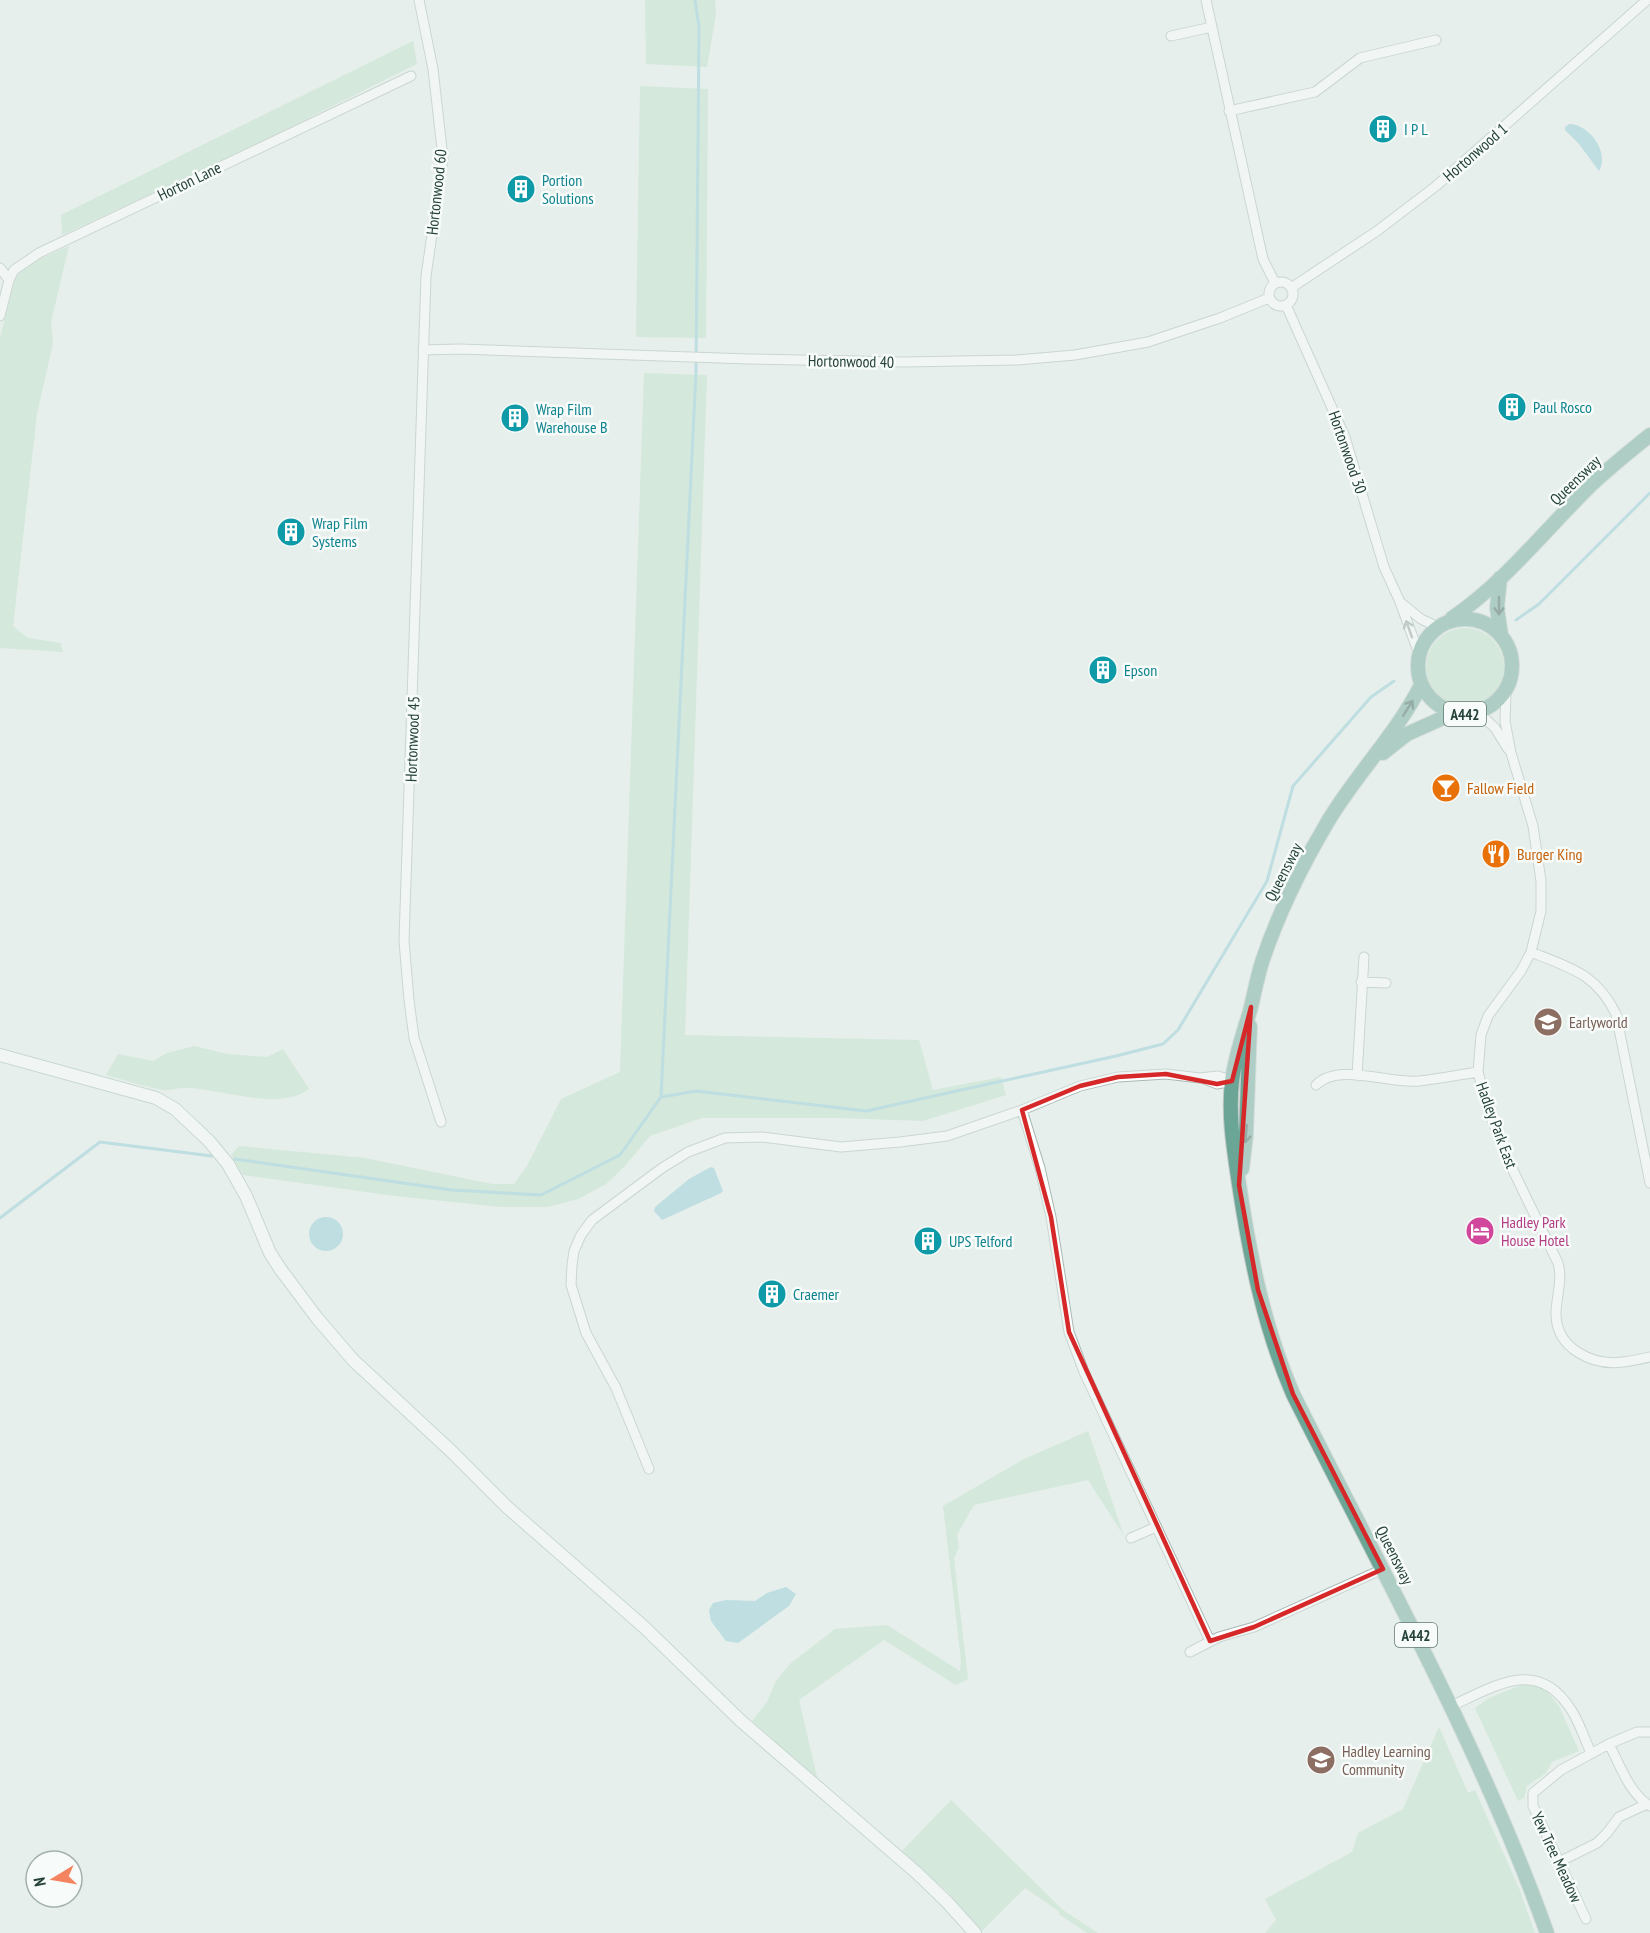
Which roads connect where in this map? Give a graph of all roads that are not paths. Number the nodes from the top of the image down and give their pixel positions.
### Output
1 (419, 0) edge
2 (1206, 0) edge
3 (1647, 0) edge
4 (1212, 27) junction
5 (1171, 36) dead end
6 (1436, 40) dead end
7 (411, 76) dead end
8 (1229, 111) junction
9 (0, 268) edge
10 (9, 280) junction
11 (1275, 283) junction
12 (1291, 288) junction
13 (1269, 298) junction
14 (1286, 305) junction
15 (0, 316) edge
16 (423, 350) junction
17 (1650, 435) edge
18 (1500, 578) junction
19 (1400, 603) junction
20 (1442, 625) junction
21 (1501, 635) junction
22 (1419, 654) junction
23 (1421, 685) junction
24 (1506, 692) junction
25 (1478, 712) junction
26 (1454, 713) junction
27 (1511, 753) junction
28 (1368, 764) junction
29 (1531, 952) junction
30 (1364, 957) dead end
31 (1361, 982) junction
32 (1386, 983) dead end
33 (1251, 1007) junction
34 (0, 1055) edge
35 (1478, 1072) junction
36 (1357, 1076) junction
37 (1232, 1081) junction
38 (1248, 1082) junction
39 (1316, 1085) dead end
40 (1022, 1110) junction
41 (441, 1122) dead end
42 (1650, 1183) edge
43 (1239, 1185) junction
44 (1650, 1357) edge
45 (649, 1469) dead end
46 (1156, 1527) junction
47 (1131, 1538) dead end
48 (1383, 1569) junction
49 (1210, 1641) junction
50 (1190, 1652) dead end
51 (1451, 1706) junction
52 (1650, 1732) edge
53 (1609, 1744) junction
54 (1591, 1753) junction
55 (1648, 1805) edge
56 (1558, 1862) junction
57 (1586, 1919) dead end
58 (975, 1933) edge
59 (1547, 1933) edge

1 - 16 street, Hortonwood 60
2 - 4 street
3 - 12 street, Hortonwood 1
4 - 5 street
4 - 8 street
6 - 8 street
7 - 10 street, Horton Lane
8 - 11 street
9 - 10 street
10 - 15 street
11 - 12 street
11 - 13 street
12 - 14 street
13 - 14 street
13 - 16 street, Hortonwood 40
14 - 19 street, Hortonwood 30
16 - 41 street, Hortonwood 45
17 - 18 main road, Queensway
18 - 20 main road, Queensway
18 -> 21 main road, A442
19 - 20 street
22 -> 19 street, Hortonwood 30
20 - 21 main road
20 - 22 main road
21 - 24 main road, A442
22 - 23 main road
23 - 26 main road, A442
28 -> 23 main road, Queensway / A442
24 - 25 main road, A442
24 - 27 street, Hadley Park East
25 - 26 main road, A442
25 - 27 street, Hadley Park East
26 - 28 main road, Queensway / A442
27 - 29 street, Hadley Park East
28 - 33 main road, Queensway / A442
29 - 35 street, Hadley Park East
29 - 42 street
30 - 31 street
31 - 32 street
31 - 36 street
33 - 37 main road, Queensway / A442
33 - 38 main road, Queensway / A442
34 - 58 street
35 - 36 street
35 - 44 street, Hadley Park East
36 - 39 street
37 - 38 main road
37 - 40 street
37 - 43 main road, Queensway / A442
38 -> 43 main road, Queensway / A442
40 - 45 street
40 - 46 street
43 - 48 main road, Queensway / A442
46 - 47 street
46 - 49 street
48 - 49 street
48 - 51 main road, Queensway / A442
49 - 50 street
51 - 54 street
51 - 59 main road, Queensway / A442
52 - 53 street, Yew Tree Meadow
53 - 54 street, Yew Tree Meadow
53 - 55 street
54 - 56 street, Yew Tree Meadow
55 - 56 street
56 - 57 street, Yew Tree Meadow

